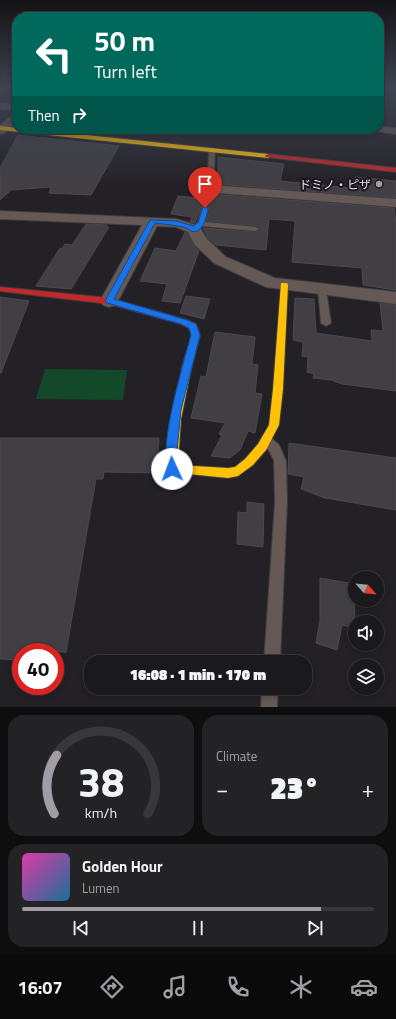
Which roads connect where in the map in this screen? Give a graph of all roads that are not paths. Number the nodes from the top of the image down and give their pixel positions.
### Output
1 (12, 121) edge
2 (1, 129) edge
3 (12, 130) edge
4 (384, 130) edge
5 (396, 131) edge
6 (51, 134) edge
7 (212, 150) junction
8 (396, 170) edge
9 (211, 174) dead end
10 (210, 189) dead end
11 (396, 203) edge
12 (205, 208) dead end
13 (0, 215) edge
14 (152, 221) junction
15 (197, 227) junction
16 (255, 229) dead end
17 (284, 285) junction
18 (0, 289) edge
19 (322, 290) junction
20 (396, 298) edge
21 (109, 301) junction
22 (326, 322) dead end
23 (266, 440) junction
24 (272, 655) edge
25 (270, 695) edge
26 (269, 707) edge

1 - 2 street
2 - 3 street
4 - 5 street
6 - 7 street
7 - 8 street
7 - 9 lane
10 - 11 street
12 - 15 lane
13 - 14 street
14 - 15 street
14 - 21 street
15 - 16 lane
15 - 17 street
17 - 19 street
17 - 23 street
18 - 21 street
19 - 20 street
19 - 22 lane
21 - 23 street
23 - 24 lane
25 - 26 lane

